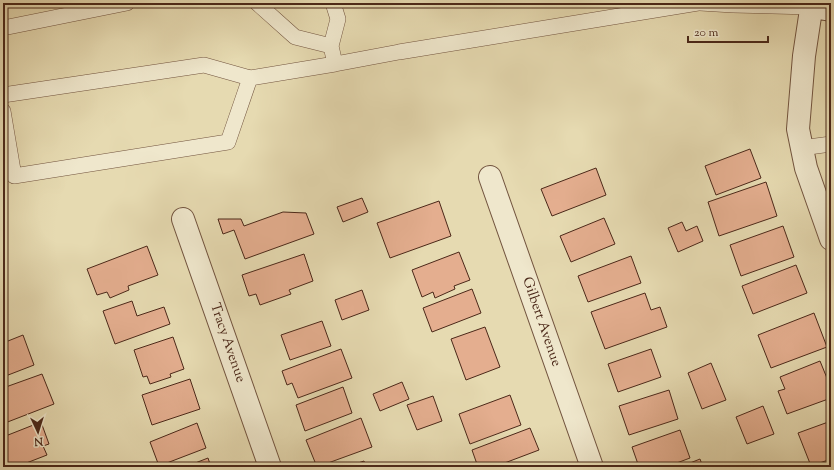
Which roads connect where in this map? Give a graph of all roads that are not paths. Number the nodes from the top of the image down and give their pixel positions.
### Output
1 (127, 3) edge
2 (258, 3) edge
3 (333, 3) edge
4 (699, 3) edge
5 (818, 7) edge
6 (3, 28) edge
7 (331, 46) junction
8 (335, 64) junction
9 (250, 78) junction
10 (3, 95) edge
11 (3, 111) edge
12 (831, 144) edge
13 (801, 148) junction
14 (490, 177) dead end
15 (184, 219) dead end
16 (831, 239) edge
17 (270, 467) edge
18 (592, 467) edge

1 - 6 lane
2 - 7 lane
3 - 7 lane
4 - 5 lane
4 - 8 lane
5 - 13 street
7 - 8 lane
8 - 9 lane
9 - 10 lane
9 - 11 lane
12 - 13 lane
13 - 16 street
14 - 18 street, Gilbert Avenue
15 - 17 street, Tracy Avenue

